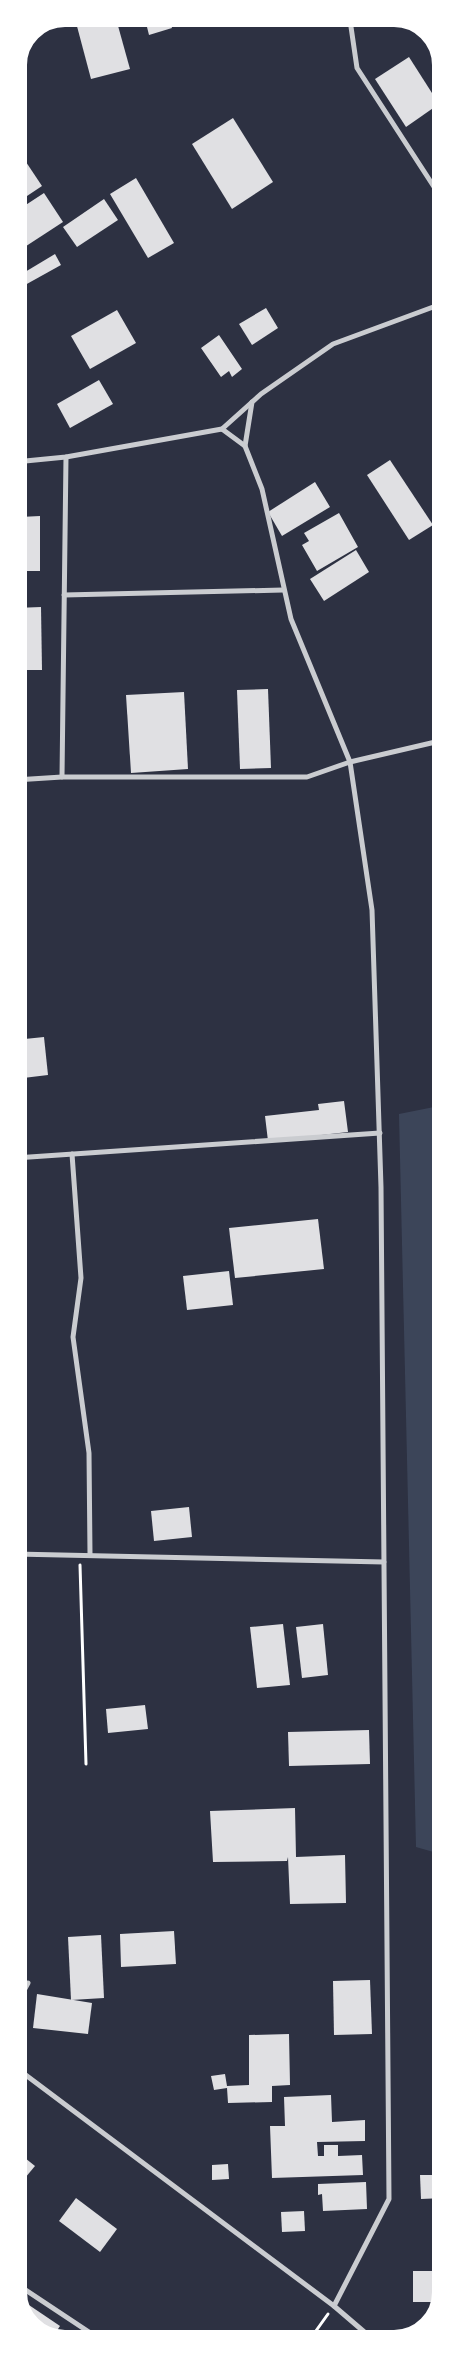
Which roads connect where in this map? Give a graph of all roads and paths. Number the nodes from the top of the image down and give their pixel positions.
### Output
1 (351, 24) edge
2 (435, 188) edge
3 (435, 306) edge
4 (252, 402) junction
5 (222, 429) junction
6 (245, 446) junction
7 (66, 457) junction
8 (24, 461) edge
9 (283, 590) junction
10 (64, 595) junction
11 (435, 742) edge
12 (350, 762) junction
13 (62, 777) junction
14 (24, 779) edge
15 (380, 1133) junction
16 (72, 1154) junction
17 (24, 1157) edge
18 (24, 1554) edge
19 (80, 1554) junction
20 (90, 1554) junction
21 (384, 1562) junction
22 (86, 1764) dead end
23 (28, 1984) dead end
24 (24, 1991) edge
25 (24, 2074) edge
26 (24, 2288) edge
27 (334, 2306) junction
28 (91, 2333) edge
29 (314, 2333) edge
30 (366, 2333) edge

1 - 2 street
3 - 4 street
4 - 5 street
4 - 6 street
5 - 6 street
5 - 7 street
6 - 9 street
7 - 8 street
7 - 10 street
9 - 10 street
9 - 12 street
10 - 13 street
11 - 12 street
12 - 13 street
12 - 15 street
13 - 14 street
15 - 16 street
15 - 21 street
16 - 17 street
16 - 20 street
18 - 19 street
19 - 20 street
19 - 22 path
20 - 21 street
21 - 27 street
23 - 24 street
25 - 27 street
26 - 28 street
27 - 29 path
27 - 30 street

